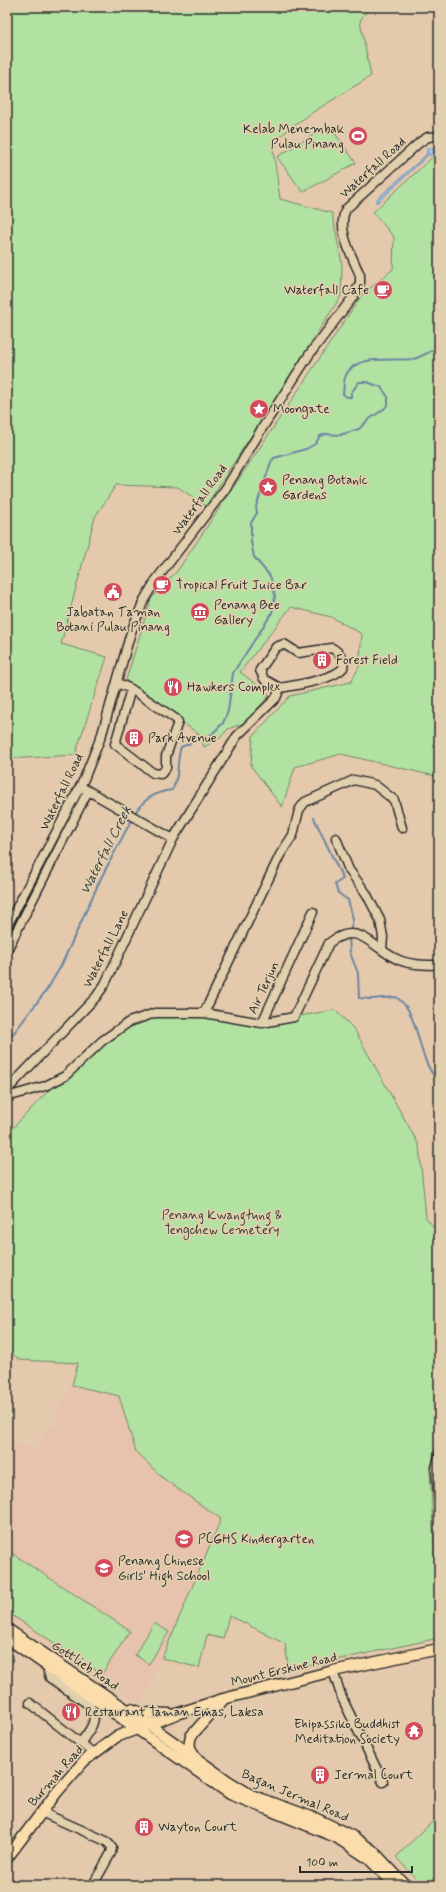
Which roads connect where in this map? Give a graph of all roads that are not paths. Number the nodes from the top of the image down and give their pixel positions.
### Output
1 (439, 136) edge
2 (117, 683) junction
3 (280, 688) junction
4 (131, 689) junction
5 (84, 789) junction
6 (402, 828) dead end
7 (336, 838) dead end
8 (173, 839) junction
9 (313, 912) dead end
10 (7, 926) edge
11 (382, 949) junction
12 (7, 950) edge
13 (439, 966) edge
14 (204, 1013) junction
15 (262, 1023) junction
16 (7, 1090) edge
17 (7, 1097) edge
18 (439, 1455) edge
19 (439, 1505) edge
20 (7, 1629) edge
21 (7, 1638) edge
22 (439, 1649) edge
23 (51, 1667) junction
24 (333, 1671) junction
25 (105, 1695) junction
26 (223, 1699) junction
27 (30, 1703) dead end
28 (176, 1714) junction
29 (126, 1715) junction
30 (148, 1724) junction
31 (138, 1728) junction
32 (116, 1737) junction
33 (81, 1742) junction
34 (93, 1753) junction
35 (196, 1759) junction
36 (383, 1782) dead end
37 (41, 1812) junction
38 (8, 1852) edge
39 (93, 1885) edge
40 (395, 1885) edge
41 (405, 1885) edge

1 - 2 street, Waterfall Road
2 - 4 street
2 - 5 street, Waterfall Road
3 - 3 street
3 - 8 street, Waterfall Lane
4 - 4 street
5 - 8 street
5 - 10 street, Waterfall Road
5 - 12 street
6 - 14 street
7 - 11 street
8 - 16 street, Waterfall Lane
9 - 15 street, Air Terjun
11 - 13 street
11 - 15 street
14 - 15 street, Air Terjun
14 - 17 street, Air Terjun
18 - 19 street
20 - 25 main road, Gottlieb Road
21 - 23 main road, Gottlieb Road
22 - 24 main road, Mount Erskine Road
23 - 29 main road, Gottlieb Road
23 - 33 street
24 - 26 main road, Mount Erskine Road
24 - 36 street
25 - 28 main road
25 - 29 main road, Gottlieb Road
26 - 28 main road, Mount Erskine Road
26 - 35 main road
27 - 33 street
28 - 30 main road, Mount Erskine Road
29 - 30 main road, Gottlieb Road
29 - 31 main road, Gottlieb Road
29 - 32 main road
30 - 31 main road, Mount Erskine Road
30 - 35 main road, Bagan Jermal Road
31 - 32 main road, Burmah Road
31 - 40 main road, Bagan Jermal Road
32 - 34 main road, Burmah Road
33 - 34 street
34 - 37 main road, Burmah Road
35 - 41 main road, Bagan Jermal Road
37 - 38 main road, Burmah Road
37 - 39 street

